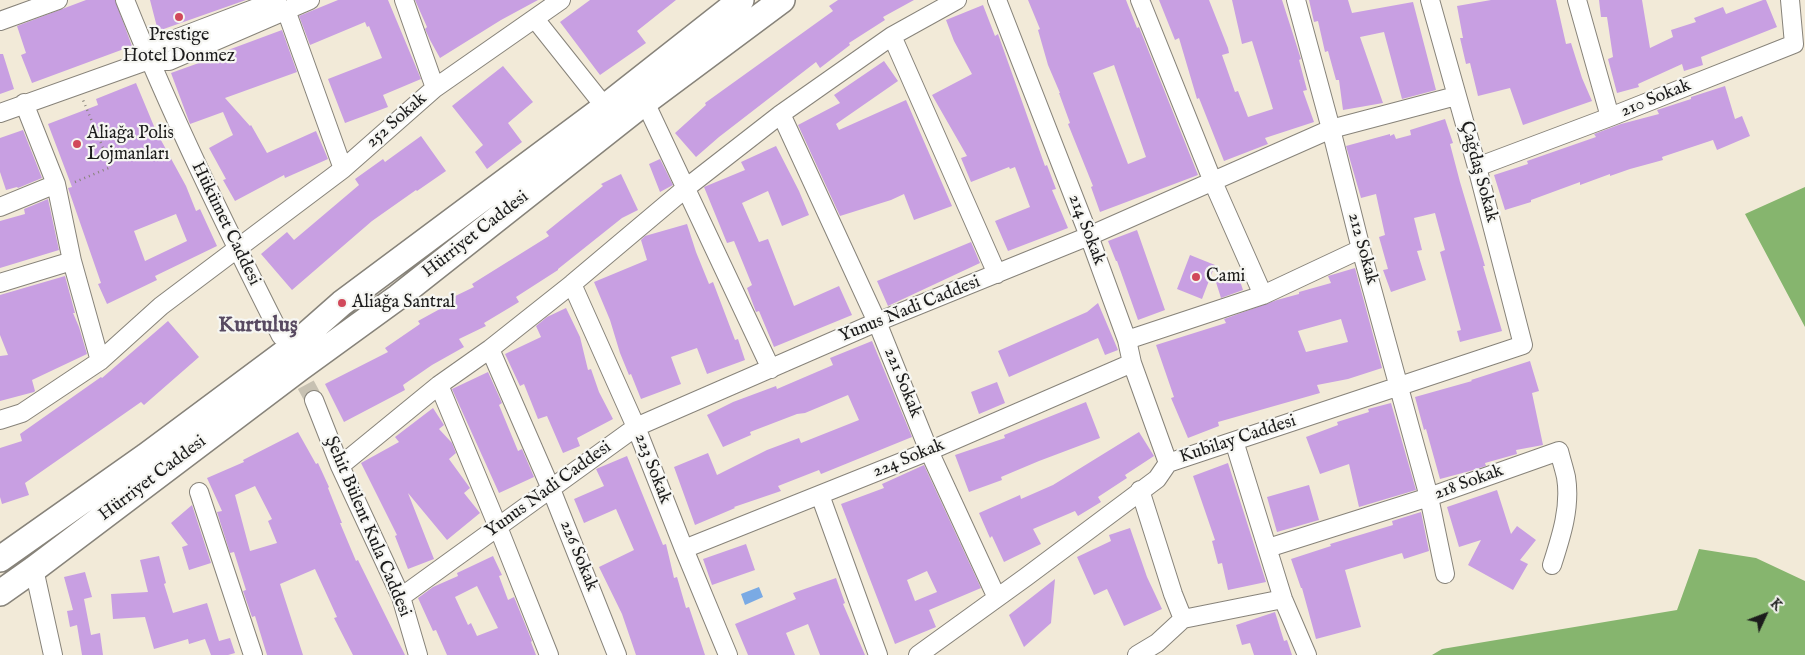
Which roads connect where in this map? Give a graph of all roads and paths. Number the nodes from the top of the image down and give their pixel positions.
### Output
1 (58, 0) edge
2 (125, 0) edge
3 (310, 0) edge
4 (404, 0) edge
5 (561, 0) edge
6 (742, 0) edge
7 (782, 0) edge
8 (957, 0) edge
9 (997, 0) edge
10 (1140, 0) edge
11 (1296, 0) edge
12 (1430, 0) edge
13 (1577, 0) edge
14 (1790, 0) edge
15 (282, 5) edge
16 (535, 19) junction
17 (0, 22) edge
18 (892, 36) junction
19 (149, 60) junction
20 (77, 85) junction
21 (435, 88) junction
22 (1456, 96) junction
23 (646, 102) junction
24 (24, 103) junction
25 (605, 107) junction
26 (0, 113) edge
27 (781, 114) junction
28 (1610, 117) junction
29 (1331, 129) junction
30 (1477, 167) junction
31 (343, 168) junction
32 (75, 182) dead end
33 (1212, 182) junction
34 (56, 184) junction
35 (686, 188) junction
36 (0, 207) edge
37 (1089, 236) junction
38 (237, 249) junction
39 (1361, 249) junction
40 (72, 261) junction
41 (997, 274) junction
42 (0, 283) edge
43 (572, 284) junction
44 (1263, 295) junction
45 (877, 322) junction
46 (281, 336) dead end
47 (1127, 340) junction
48 (1523, 345) joint
49 (490, 348) junction
50 (100, 361) junction
51 (1132, 363) junction
52 (770, 369) junction
53 (439, 385) junction
54 (1399, 386) junction
55 (314, 400) tunnel mouth
56 (0, 420) edge
57 (636, 427) junction
58 (1234, 441) junction
59 (929, 451) junction
60 (1168, 463) junction
61 (340, 466) junction
62 (551, 489) junction
63 (1140, 490) junction
64 (199, 492) dead end
65 (820, 495) junction
66 (1429, 497) junction
67 (498, 526) junction
68 (1268, 548) junction
69 (684, 549) junction
70 (0, 559) edge
71 (1552, 565) dead end
72 (34, 569) junction
73 (1445, 574) dead end
74 (3, 591) edge
75 (401, 597) junction
76 (997, 598) junction
77 (1283, 599) junction
78 (1183, 619) junction
79 (53, 655) edge
80 (253, 655) edge
81 (418, 655) edge
82 (549, 655) edge
83 (617, 655) edge
84 (728, 655) edge
85 (878, 655) edge
86 (918, 655) edge
87 (1136, 655) edge
88 (1306, 655) edge

1 - 17 street
2 - 19 street, Hükümet Caddesi
3 - 15 street
4 - 21 street
5 - 16 street, 252 Sokak
6 - 25 highway, Hürriyet Caddesi
7 - 23 highway, Hürriyet Caddesi
8 - 18 street
9 - 37 street, 214 Sokak
10 - 33 street
11 - 29 street, 212 Sokak
12 - 22 street, Çağdaş Sokak
13 - 28 street
14 - 28 street, 210 Sokak
15 - 19 street
15 - 31 street
16 - 21 street, 252 Sokak
16 - 25 street
18 - 27 street
18 - 41 street
19 - 20 street
19 - 38 street, Hükümet Caddesi
20 - 24 street
20 - 32 path
21 - 31 street, 252 Sokak
22 - 29 street, Yunus Nadi Caddesi
22 - 30 street, Çağdaş Sokak
23 - 35 street
23 - 72 highway, Hürriyet Caddesi
24 - 26 street
24 - 34 street
25 - 70 highway, Hürriyet Caddesi
27 - 35 street
27 - 45 street, 221 Sokak
28 - 30 street, 210 Sokak
29 - 33 street, Yunus Nadi Caddesi
29 - 39 street, 212 Sokak
30 - 48 street, Çağdaş Sokak
31 - 38 street, 252 Sokak
33 - 37 street, Yunus Nadi Caddesi
33 - 44 street
34 - 36 street
34 - 40 street
35 - 43 street
35 - 52 street
37 - 41 street, Yunus Nadi Caddesi
37 - 47 street, 214 Sokak
38 - 46 street, Hükümet Caddesi
38 - 50 street, 252 Sokak
39 - 44 street
39 - 54 street, 212 Sokak
40 - 42 street
40 - 50 street
41 - 45 street, Yunus Nadi Caddesi
43 - 49 street
43 - 57 street, 223 Sokak
44 - 47 street
45 - 52 street, Yunus Nadi Caddesi
45 - 59 street, 221 Sokak
47 - 51 street, 214 Sokak
48 - 54 street, Kubilay Caddesi
49 - 53 street
49 - 62 street, 226 Sokak
50 - 56 street, 252 Sokak
51 - 59 street, 224 Sokak
51 - 60 street, 214 Sokak
52 - 57 street, Yunus Nadi Caddesi
53 - 61 street
53 - 67 street
54 - 58 street, Kubilay Caddesi
54 - 66 street, 212 Sokak
55 - 61 street, Şehit Bülent Kula Caddesi
57 - 62 street, Yunus Nadi Caddesi
57 - 69 street, 223 Sokak
58 - 60 street, Kubilay Caddesi
58 - 68 street
59 - 65 street, 224 Sokak
59 - 76 street, 221 Sokak
60 - 63 street, Kubilay Caddesi
61 - 75 street, Şehit Bülent Kula Caddesi
62 - 67 street, Yunus Nadi Caddesi
62 - 83 street, 226 Sokak
63 - 76 street, Kubilay Caddesi
63 - 78 street
64 - 80 street
65 - 69 street, 224 Sokak
65 - 85 street
66 - 68 street, 218 Sokak
66 - 71 street, 218 Sokak
66 - 73 street, 212 Sokak
67 - 75 street, Yunus Nadi Caddesi
67 - 82 street
68 - 77 street
69 - 84 street, 223 Sokak
72 - 74 highway, Hürriyet Caddesi
72 - 79 street
75 - 81 street, Şehit Bülent Kula Caddesi
76 - 86 street, Kubilay Caddesi
77 - 78 street
77 - 88 street
78 - 87 street

